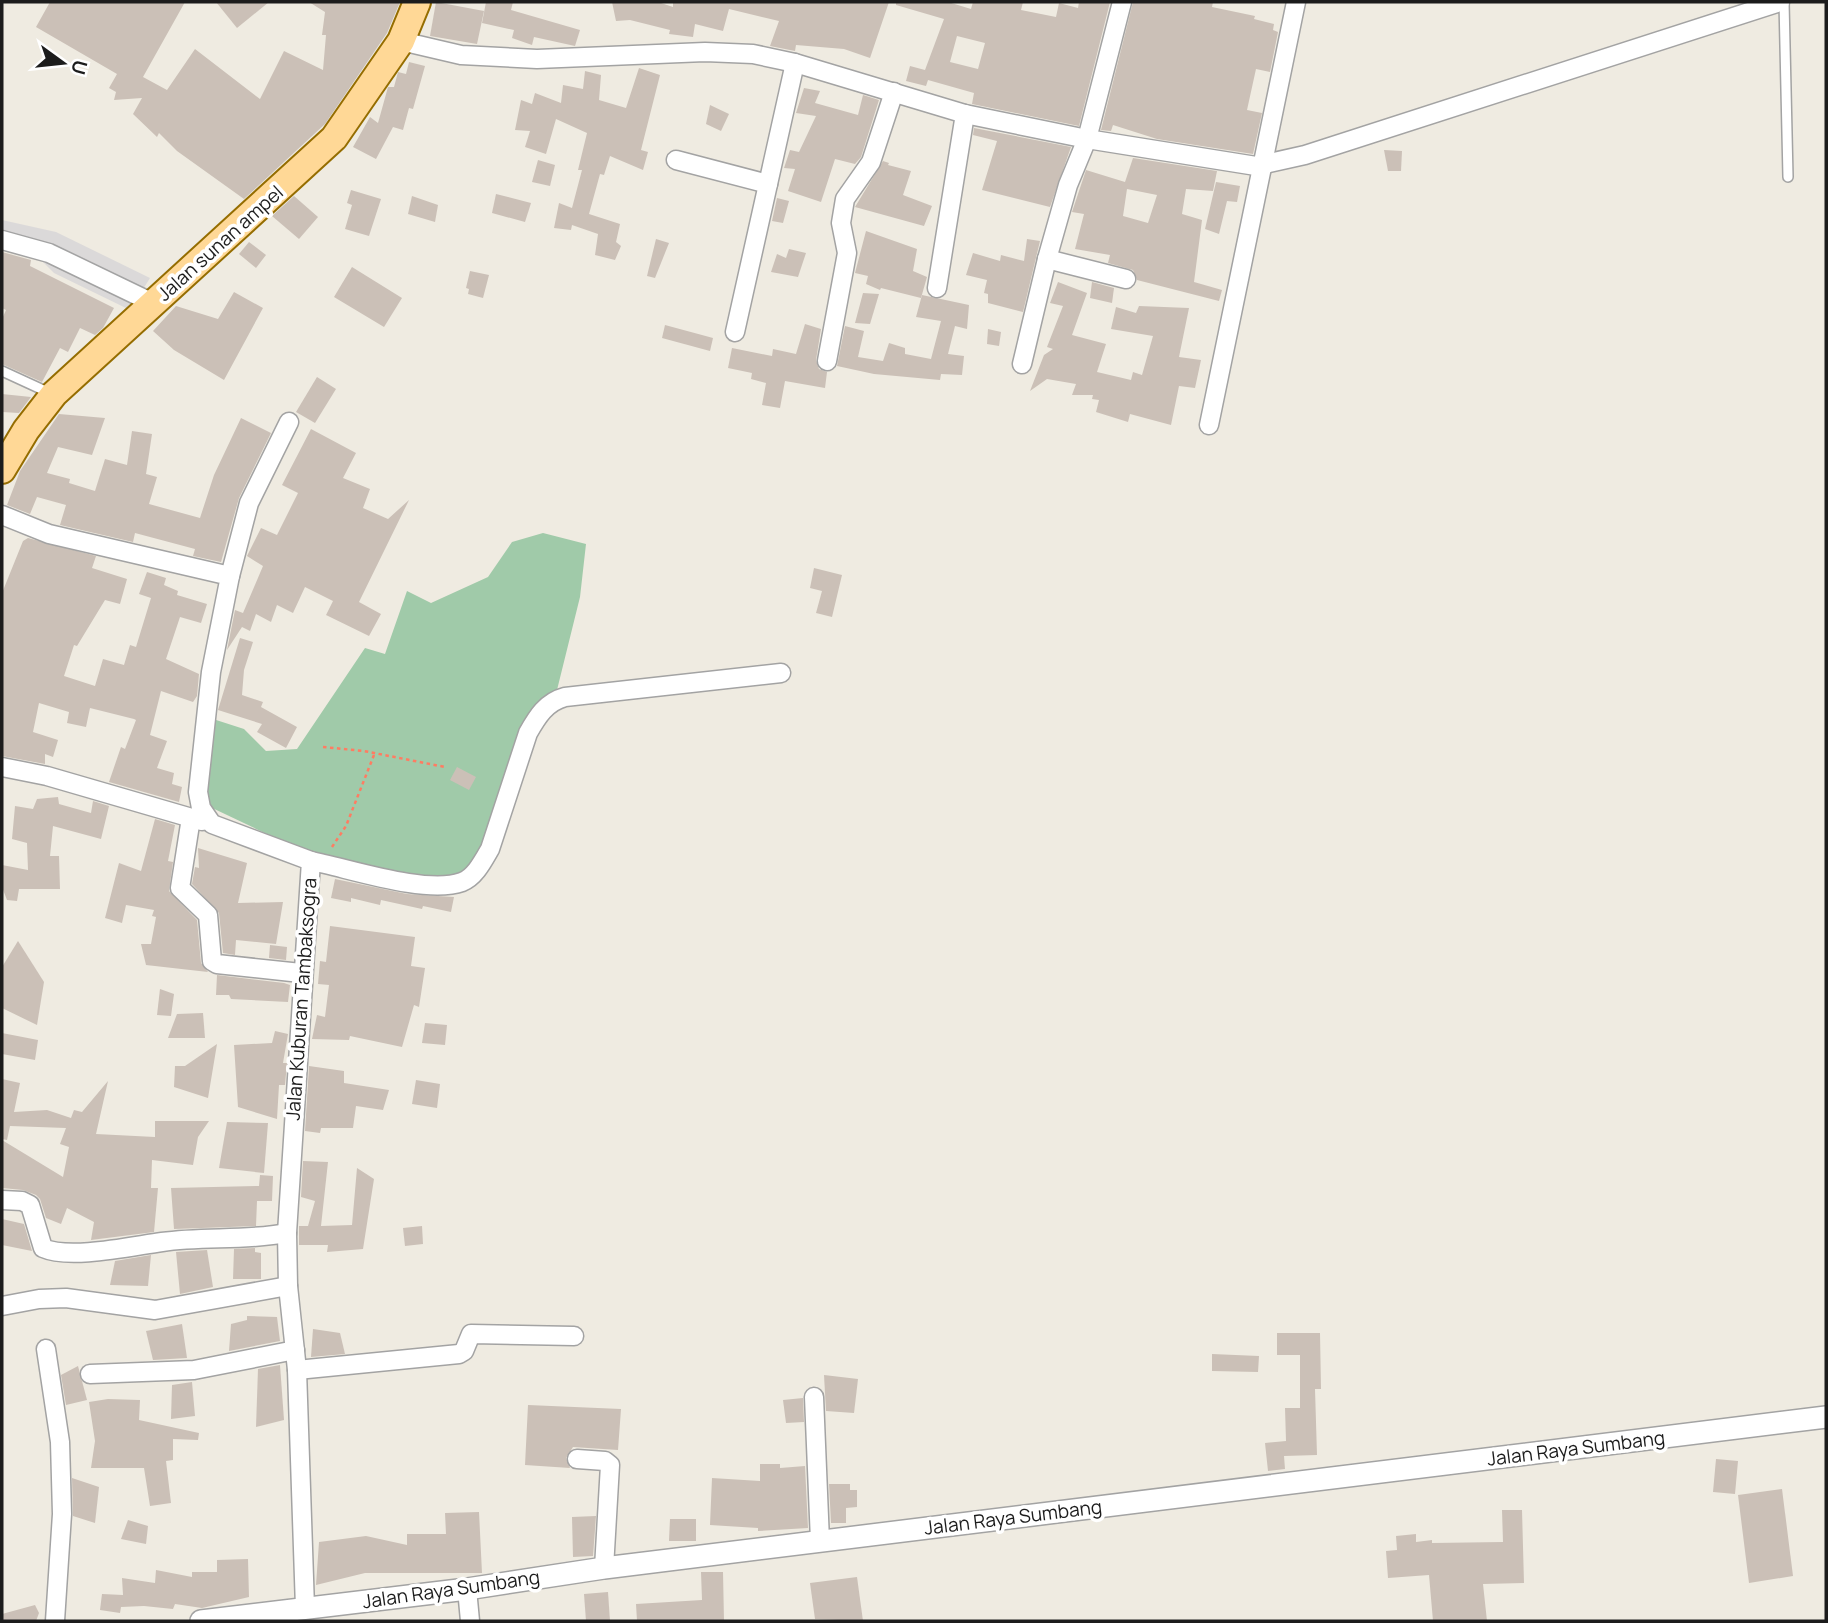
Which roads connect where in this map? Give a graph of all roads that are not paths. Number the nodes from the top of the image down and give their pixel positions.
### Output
1 (417, 2) edge
2 (1122, 2) edge
3 (1296, 2) edge
4 (1782, 2) edge
5 (401, 41) junction
6 (795, 63) junction
7 (894, 92) junction
8 (965, 114) junction
9 (1087, 139) junction
10 (676, 160) dead end
11 (1262, 165) junction
12 (1788, 177) dead end
13 (768, 184) junction
14 (2, 240) edge
15 (1047, 259) junction
16 (1126, 279) dead end
17 (937, 288) dead end
18 (158, 299) junction
19 (735, 332) dead end
20 (827, 361) dead end
21 (1022, 364) dead end
22 (2, 371) edge
23 (53, 396) junction
24 (289, 422) dead end
25 (1209, 425) dead end
26 (2, 470) edge
27 (2, 515) edge
28 (230, 576) junction
29 (781, 673) dead end
30 (2, 767) edge
31 (191, 818) junction
32 (212, 824) junction
33 (314, 861) junction
34 (301, 973) junction
35 (2, 1200) edge
36 (287, 1233) junction
37 (288, 1286) junction
38 (2, 1306) edge
39 (574, 1336) dead end
40 (46, 1349) dead end
41 (295, 1350) junction
42 (297, 1370) junction
43 (90, 1374) dead end
44 (814, 1397) dead end
45 (1826, 1418) edge
46 (576, 1459) dead end
47 (820, 1541) junction
48 (604, 1568) junction
49 (467, 1589) junction
50 (305, 1608) junction
51 (55, 1621) edge
52 (201, 1621) edge
53 (470, 1621) edge

1 - 5 main road, Jalan sunan ampel
2 - 9 street
3 - 11 street
4 - 11 street
4 - 12 lane
5 - 6 street
5 - 18 main road, Jalan sunan ampel
6 - 7 street
6 - 13 street
7 - 8 street
7 - 20 street
8 - 9 street
8 - 17 street
9 - 11 street
9 - 15 street
10 - 13 street
11 - 25 street
13 - 19 street
14 - 18 street
15 - 16 street
15 - 21 street
18 - 23 main road, Jalan sunan ampel
22 - 23 lane
23 - 26 main road, Jalan sunan ampel
24 - 28 street
27 - 28 street
28 - 32 street
29 - 33 street
30 - 31 street, Jalan Kuburan Tambaksogra
31 - 32 street, Jalan Kuburan Tambaksogra
31 - 34 street
32 - 33 street, Jalan Kuburan Tambaksogra
33 - 34 street, Jalan Kuburan Tambaksogra
34 - 36 street, Jalan Kuburan Tambaksogra
35 - 36 street
36 - 37 street, Jalan Kuburan Tambaksogra
37 - 38 street
37 - 41 street, Jalan Kuburan Tambaksogra
39 - 42 street
40 - 51 street
41 - 42 street, Jalan Kuburan Tambaksogra
41 - 43 street
42 - 50 street, Jalan Kuburan Tambaksogra
44 - 47 street
45 - 47 street, Jalan Raya Sumbang
46 - 48 street
47 - 48 street, Jalan Raya Sumbang
48 - 49 street, Jalan Raya Sumbang
49 - 50 street, Jalan Raya Sumbang
49 - 53 street
50 - 52 street, Jalan Raya Sumbang

